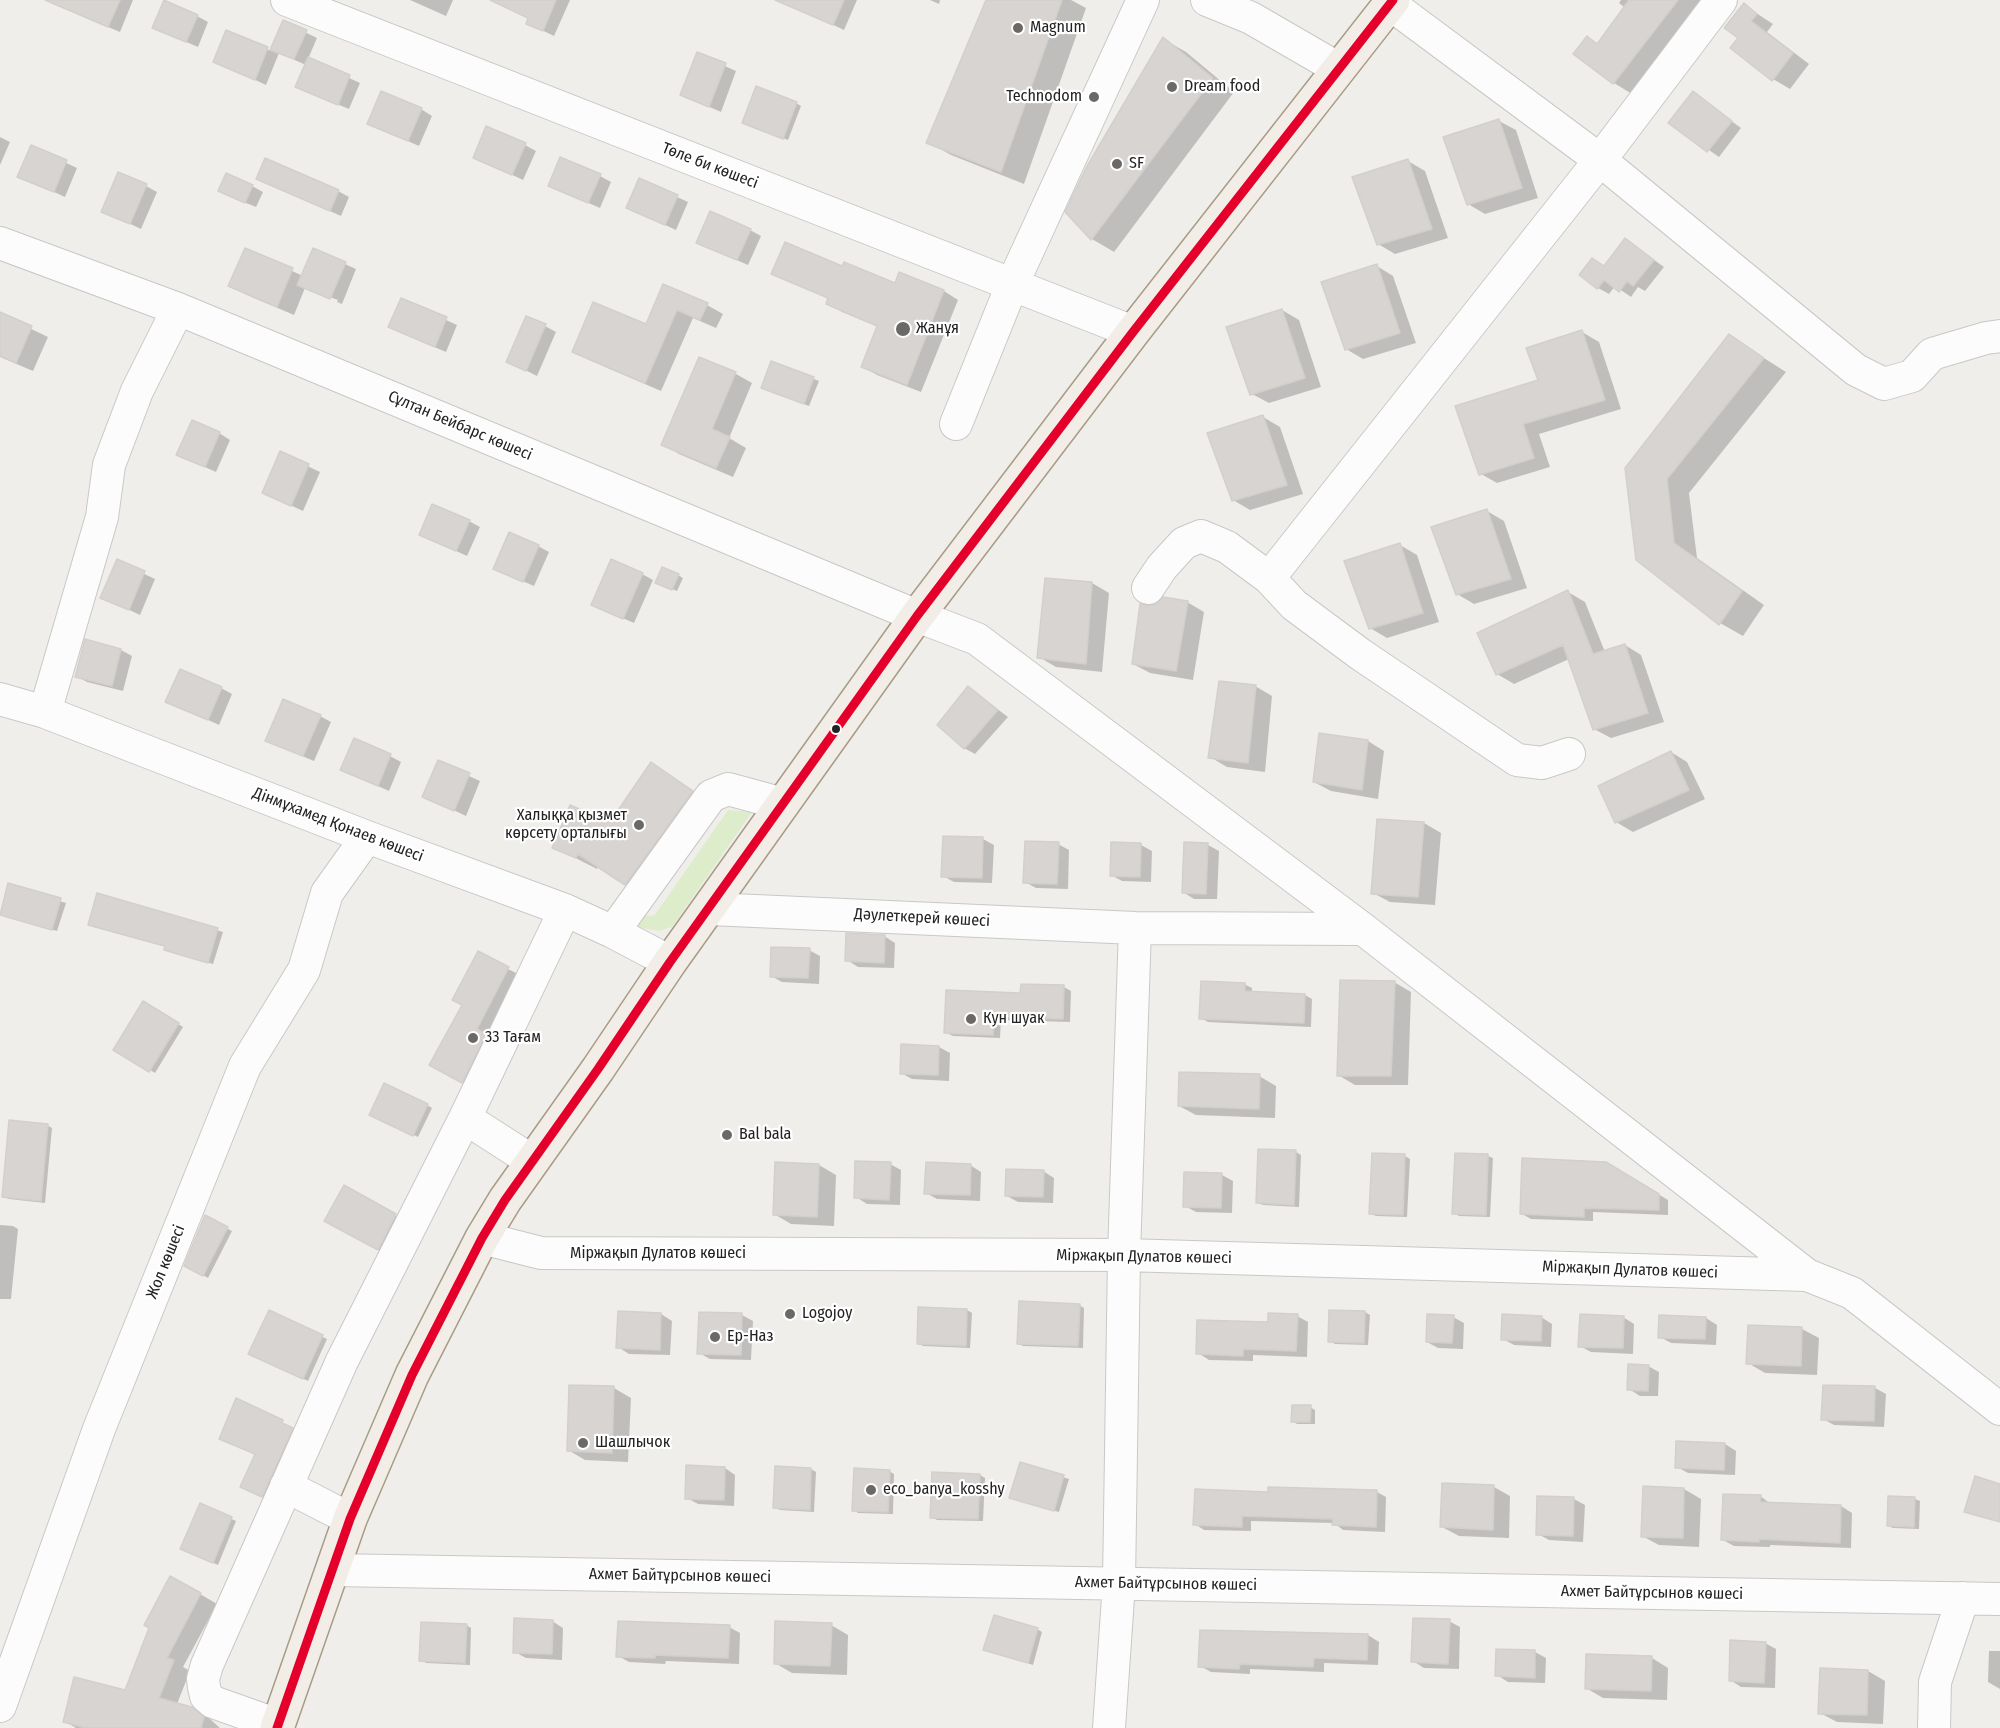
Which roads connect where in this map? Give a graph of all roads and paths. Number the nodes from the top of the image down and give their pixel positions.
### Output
1 (287, 0) edge
2 (1143, 0) edge
3 (1207, 0) edge
4 (1721, 0) edge
5 (1391, 2) edge
6 (1258, 9) edge
7 (1339, 69) junction
8 (1600, 160) junction
9 (0, 243) edge
10 (1012, 285) junction
11 (177, 309) junction
12 (1133, 332) junction
13 (2000, 336) edge
14 (956, 424) dead end
15 (1269, 578) junction
16 (1148, 588) dead end
17 (917, 616) junction
18 (0, 699) edge
19 (45, 712) junction
20 (1569, 754) dead end
21 (783, 804) junction
22 (367, 837) junction
23 (710, 909) junction
24 (565, 910) junction
25 (1135, 928) junction
26 (1363, 929) junction
27 (613, 932) junction
28 (670, 962) junction
29 (465, 1118) junction
30 (532, 1161) junction
31 (482, 1238) junction
32 (1124, 1255) junction
33 (1807, 1275) junction
34 (2000, 1409) edge
35 (286, 1486) junction
36 (350, 1519) junction
37 (332, 1570) junction
38 (1119, 1583) junction
39 (1963, 1598) junction
40 (2000, 1599) edge
41 (0, 1706) edge
42 (278, 1727) edge
43 (1109, 1728) edge
44 (1934, 1728) edge

1 - 10 street, Төле би көшесі
2 - 10 street
3 - 6 street
4 - 8 street
5 - 7 main road
5 - 8 street
6 - 7 street
7 - 12 main road
8 - 13 street
8 - 15 street
9 - 11 street, Сұлтан Бейбарс көшесі
10 - 12 street, Төле би көшесі
10 - 14 street
11 - 17 street, Сұлтан Бейбарс көшесі
11 - 19 street
12 - 17 main road
15 - 16 street
15 - 20 street
17 - 21 main road
17 - 26 street, Сұлтан Бейбарс көшесі
18 - 19 street, Дінмұхамед Қонаев көшесі
19 - 22 street, Дінмұхамед Қонаев көшесі
21 - 23 main road
21 - 27 street
22 - 24 street, Дінмұхамед Қонаев көшесі
22 - 41 street, Жол көшесі
23 - 25 street, Дәулеткерей көшесі
23 - 28 main road
24 - 27 street, Дінмұхамед Қонаев көшесі
24 - 29 street
25 - 26 street, Дәулеткерей көшесі
25 - 32 street
26 - 33 street, Сұлтан Бейбарс көшесі
27 - 28 street, Дінмұхамед Қонаев көшесі
28 - 30 main road
29 - 30 street
29 - 35 street
30 - 31 main road
31 - 32 street, Міржақып Дулатов көшесі
31 - 36 main road
32 - 33 street, Міржақып Дулатов көшесі
32 - 38 street
33 - 34 street
35 - 36 street
35 - 42 street
36 - 37 main road
37 - 38 street, Ахмет Байтұрсынов көшесі
37 - 42 main road
38 - 39 street, Ахмет Байтұрсынов көшесі
38 - 43 street
39 - 40 street, Ахмет Байтұрсынов көшесі
39 - 44 street

